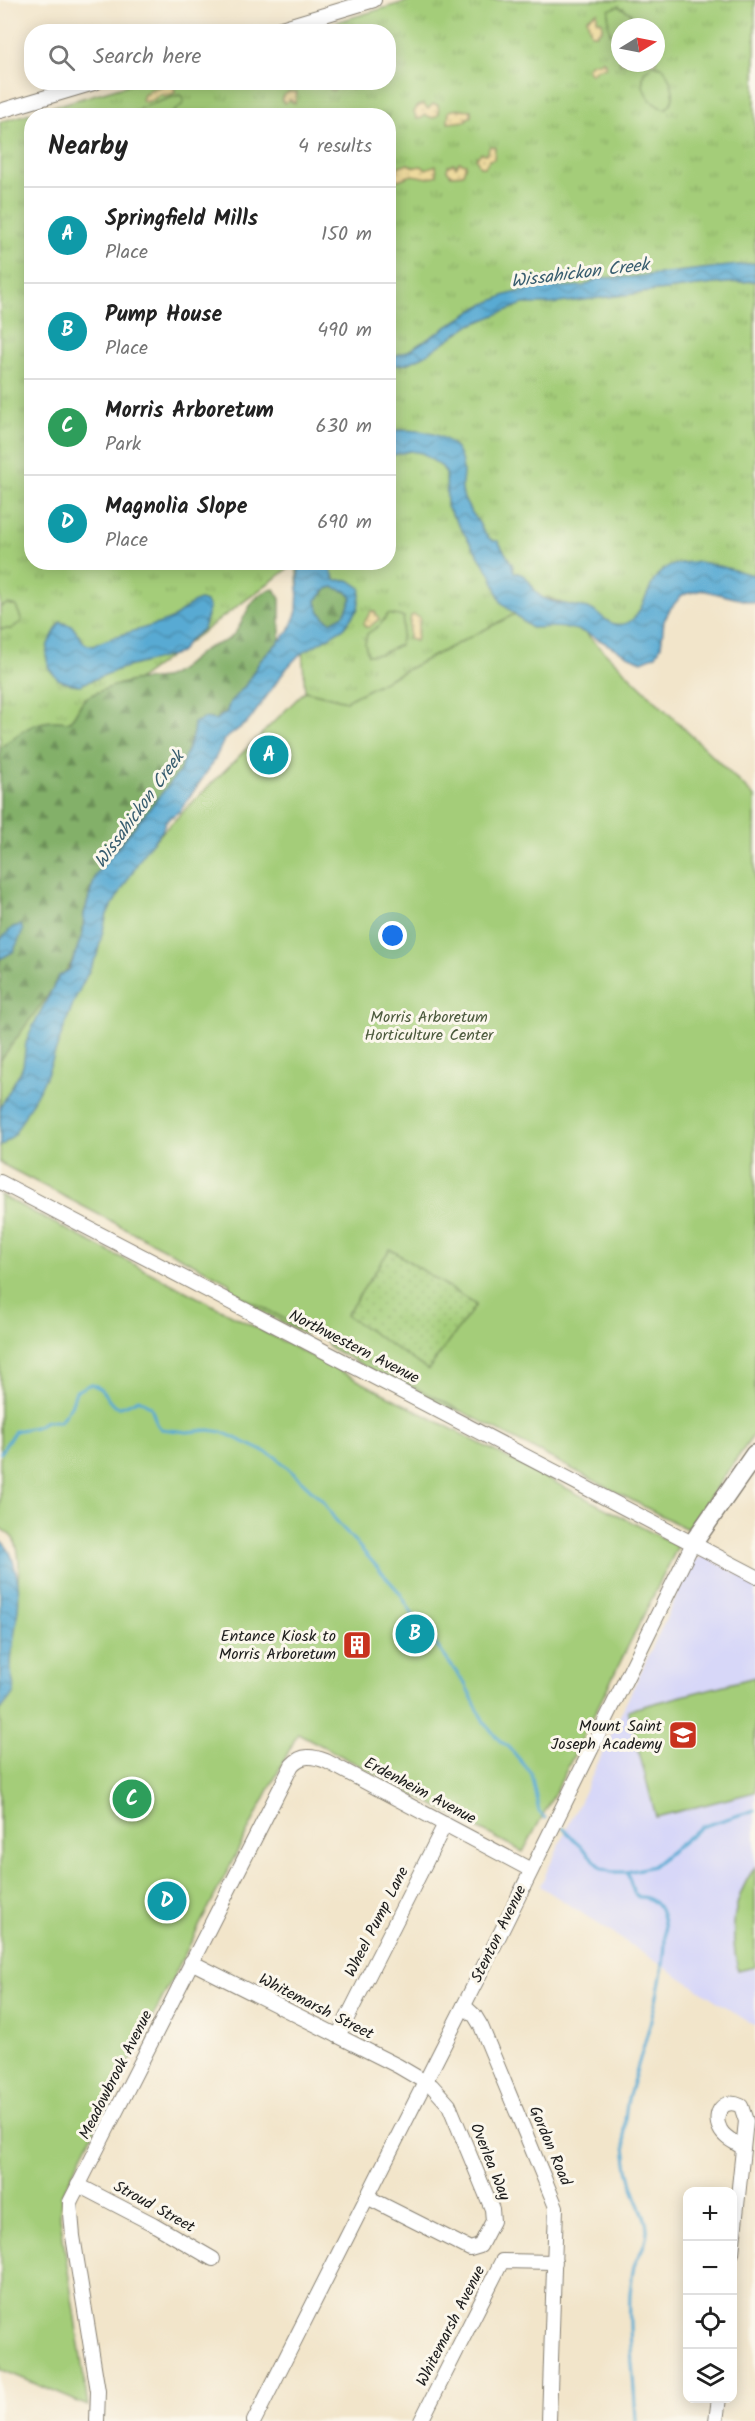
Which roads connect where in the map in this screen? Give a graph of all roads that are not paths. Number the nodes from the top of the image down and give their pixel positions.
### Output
1 (374, 0) edge
2 (294, 24) edge
3 (70, 90) edge
4 (0, 111) edge
5 (0, 1182) edge
6 (755, 1454) edge
7 (693, 1543) junction
8 (755, 1576) edge
9 (292, 1765) joint
10 (446, 1824) junction
11 (531, 1870) junction
12 (191, 1962) junction
13 (464, 2006) junction
14 (338, 2036) junction
15 (425, 2081) junction
16 (743, 2148) dead end
17 (78, 2185) junction
18 (368, 2197) junction
19 (733, 2241) edge
20 (213, 2259) dead end
21 (555, 2262) junction
22 (718, 2403) edge
23 (98, 2421) edge
24 (254, 2421) edge
25 (421, 2421) edge
26 (549, 2421) edge
27 (716, 2421) edge

1 - 2 street
3 - 4 street
5 - 7 street, Northwestern Avenue
6 - 7 main road, Stenton Avenue
7 - 8 street, Northwestern Avenue
7 - 11 street, Stenton Avenue
9 - 10 street, Erdenheim Avenue
9 - 12 street, Meadowbrook Avenue
10 - 11 street, Erdenheim Avenue
10 - 14 street, Wheel Pump Lane
11 - 13 street, Stenton Avenue
12 - 14 street, Whitemarsh Street
12 - 17 street, Meadowbrook Avenue
13 - 15 street, Stenton Avenue
13 - 21 street, Gordon Road
14 - 15 street, Whitemarsh Street
15 - 18 street, Stenton Avenue
15 - 18 street, Overlea Way
16 - 19 street
17 - 20 street, Stroud Street
17 - 23 street, Meadowbrook Avenue
18 - 24 street, Stenton Avenue
21 - 25 street, Whitemarsh Avenue
21 - 26 street, Gordon Road
22 - 27 street

